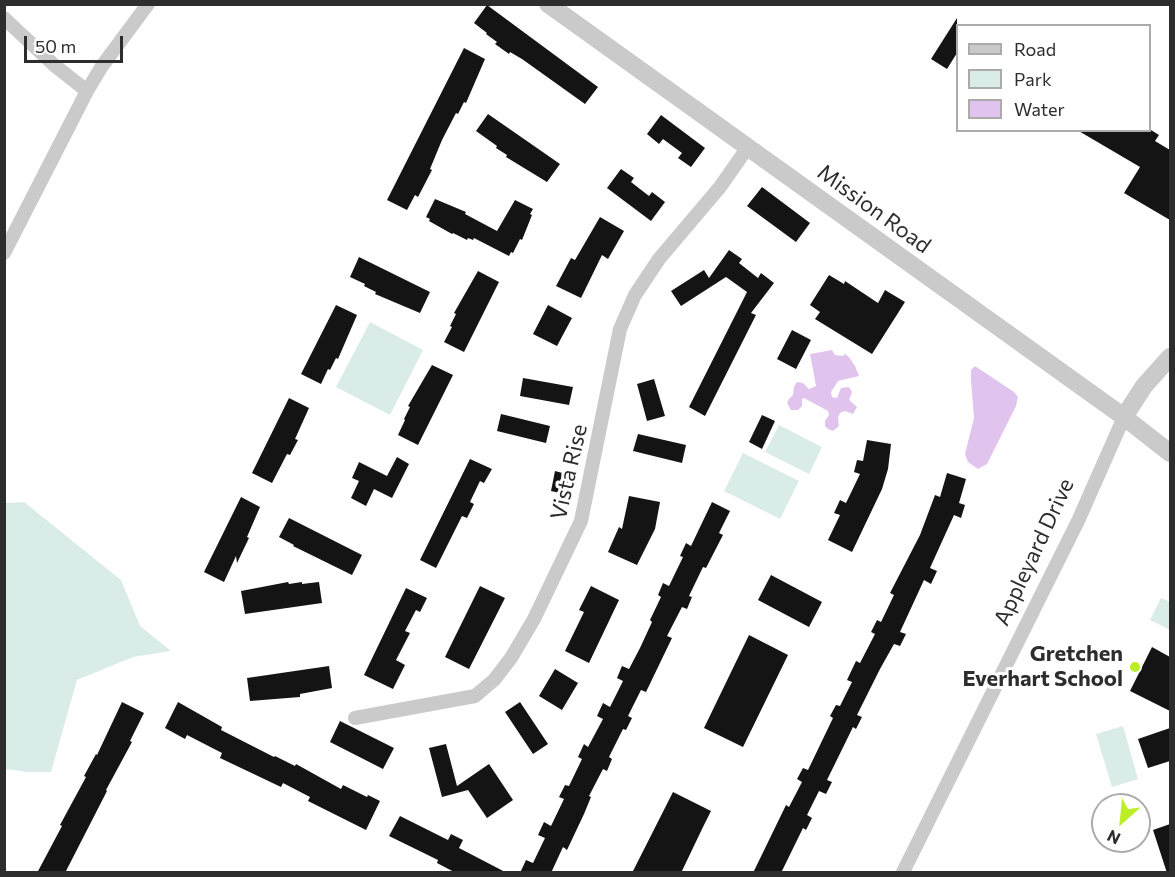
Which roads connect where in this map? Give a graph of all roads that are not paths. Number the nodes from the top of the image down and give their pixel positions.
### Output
1 (148, 4) edge
2 (548, 4) edge
3 (4, 18) edge
4 (87, 91) junction
5 (748, 147) junction
6 (4, 253) edge
7 (1170, 357) edge
8 (1124, 417) junction
9 (1170, 453) edge
10 (355, 718) dead end
11 (903, 873) edge

1 - 4 street
2 - 5 street, Mission Road
3 - 4 street
4 - 6 street
5 - 8 street, Mission Road
5 - 10 street, Vista Rise
7 - 8 street, Appleyard Drive
8 - 9 street, Mission Road
8 - 11 street, Appleyard Drive

